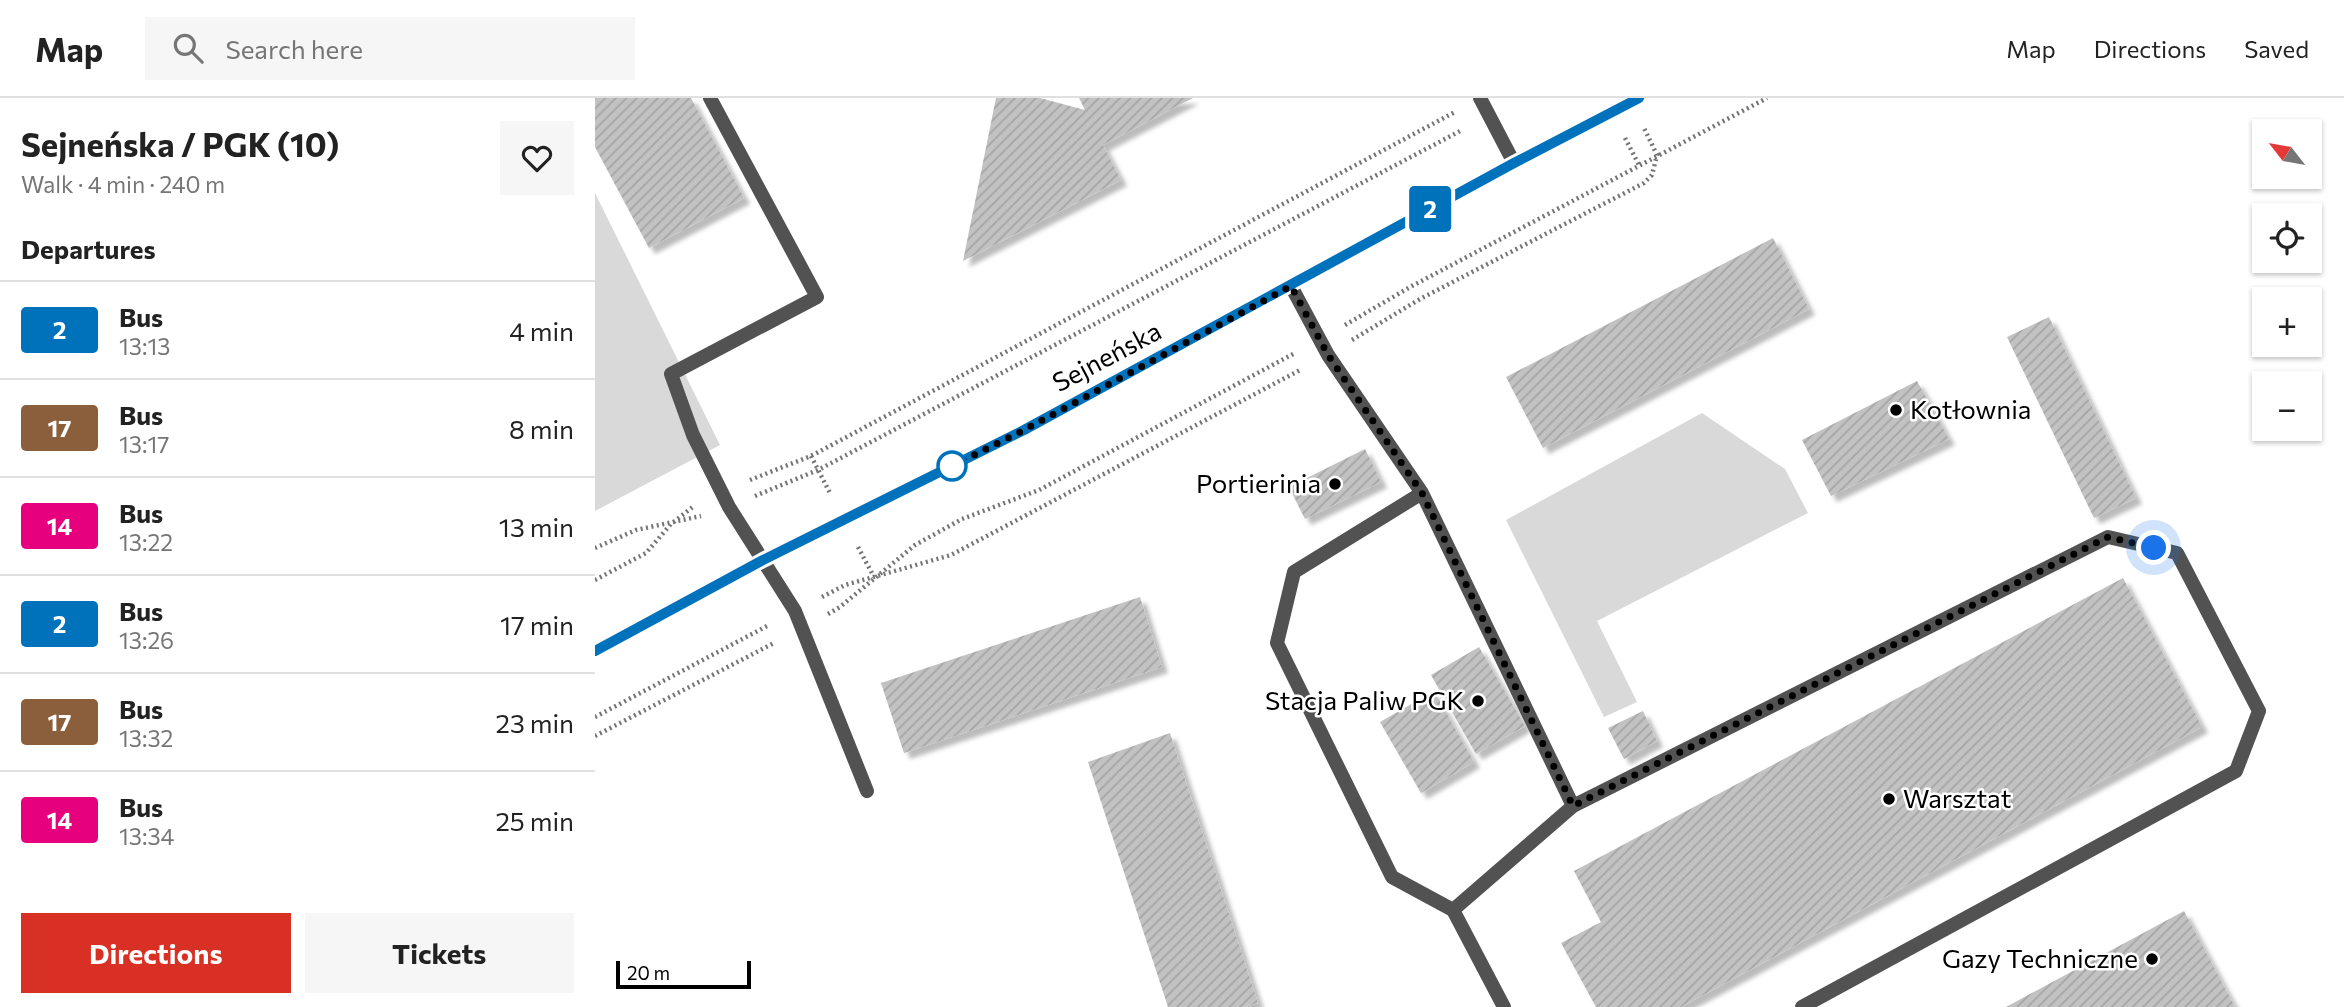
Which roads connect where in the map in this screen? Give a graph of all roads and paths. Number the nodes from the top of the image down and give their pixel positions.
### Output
1 (710, 98) edge
2 (1480, 98) edge
3 (1767, 98) edge
4 (1635, 100) edge
5 (1488, 116) junction
6 (1657, 155) junction
7 (1514, 163) junction
8 (1291, 286) junction
9 (1319, 340) junction
10 (1328, 355) junction
11 (721, 492) junction
12 (1422, 493) junction
13 (729, 507) junction
14 (671, 524) junction
15 (595, 548) edge
16 (763, 560) junction
17 (874, 577) junction
18 (595, 580) edge
19 (795, 611) junction
20 (801, 629) junction
21 (595, 652) edge
22 (595, 717) edge
23 (595, 736) edge
24 (867, 790) dead end
25 (1573, 806) junction
26 (1453, 910) junction
27 (1504, 1007) edge
28 (1802, 1007) edge

1 - 11 lane
2 - 5 lane
2 - 11 path
3 - 6 path
4 - 6 path
4 - 7 main road, Sejneńska
5 - 7 lane
5 - 13 path
6 - 9 path
6 - 10 path
7 - 8 main road, Sejneńska
8 - 9 lane
8 - 16 main road, Sejneńska
9 - 10 lane
9 - 17 path
10 - 12 lane
10 - 17 path
11 - 13 lane
11 - 14 path
12 - 25 lane
12 - 26 lane
13 - 14 path
13 - 16 lane
14 - 15 path
14 - 18 path
16 - 19 lane
16 - 21 main road, Sejneńska
17 - 19 path
17 - 20 path
19 - 20 lane
19 - 22 path
20 - 23 path
20 - 24 lane
25 - 26 lane
25 - 28 lane
26 - 27 lane

